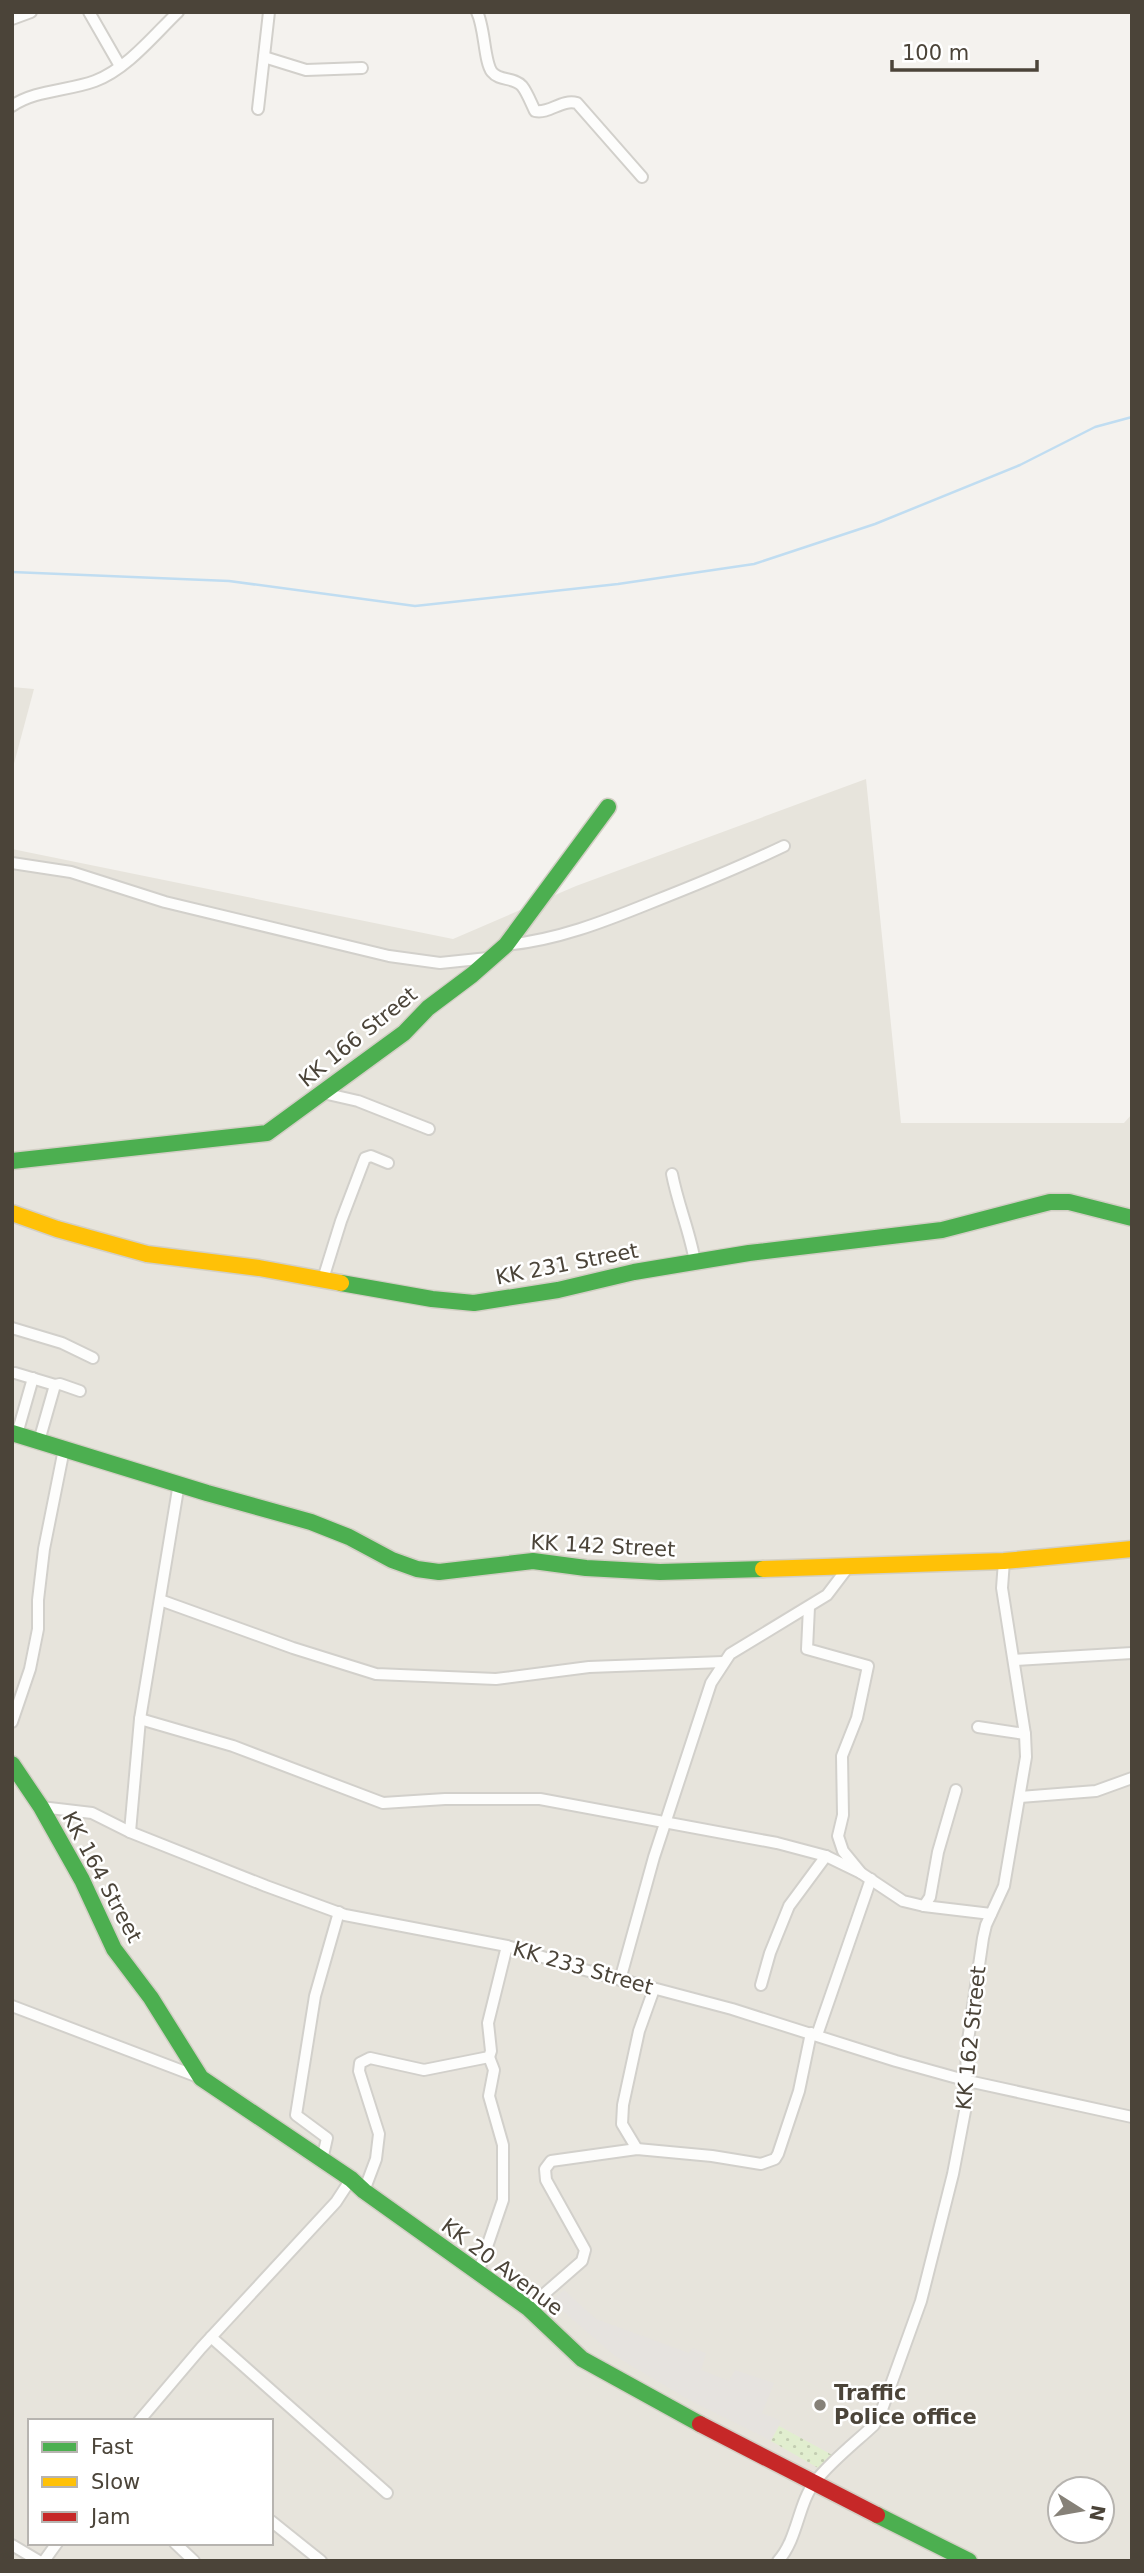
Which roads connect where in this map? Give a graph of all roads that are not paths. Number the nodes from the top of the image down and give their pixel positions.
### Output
1 (31, 12) edge
2 (89, 12) edge
3 (178, 12) edge
4 (270, 12) edge
5 (477, 12) edge
6 (12, 19) edge
7 (264, 57) junction
8 (120, 66) junction
9 (362, 68) dead end
10 (12, 106) edge
11 (258, 109) dead end
12 (642, 177) dead end
13 (608, 807) dead end
14 (784, 846) dead end
15 (12, 863) edge
16 (506, 945) junction
17 (488, 958) junction
18 (323, 1093) junction
19 (429, 1129) dead end
20 (12, 1161) edge
21 (388, 1163) dead end
22 (672, 1174) dead end
23 (12, 1213) edge
24 (1132, 1218) edge
25 (695, 1262) junction
26 (323, 1279) junction
27 (12, 1328) edge
28 (93, 1358) dead end
29 (15, 1373) dead end
30 (33, 1378) junction
31 (55, 1385) junction
32 (80, 1391) dead end
33 (14, 1433) edge
34 (39, 1441) junction
35 (64, 1449) junction
36 (179, 1483) junction
37 (1132, 1549) edge
38 (1004, 1562) junction
39 (849, 1566) junction
40 (160, 1600) junction
41 (809, 1607) junction
42 (1132, 1653) edge
43 (1014, 1660) junction
44 (723, 1662) junction
45 (140, 1719) junction
46 (12, 1722) edge
47 (978, 1727) dead end
48 (1025, 1734) junction
49 (12, 1765) edge
50 (1132, 1778) edge
51 (957, 1790) dead end
52 (1020, 1797) junction
53 (41, 1807) junction
54 (666, 1821) junction
55 (130, 1832) junction
56 (826, 1856) junction
57 (866, 1876) junction
58 (924, 1906) junction
59 (339, 1912) junction
60 (991, 1914) junction
61 (507, 1947) junction
62 (620, 1980) junction
63 (761, 1986) dead end
64 (654, 1989) junction
65 (12, 2006) edge
66 (814, 2034) junction
67 (489, 2057) junction
68 (201, 2078) junction
69 (968, 2081) junction
70 (1132, 2117) edge
71 (637, 2149) junction
72 (322, 2160) junction
73 (357, 2185) junction
74 (478, 2273) junction
75 (528, 2308) junction
76 (211, 2337) junction
77 (143, 2419) edge
78 (813, 2483) junction
79 (387, 2493) dead end
80 (273, 2523) edge
81 (12, 2545) edge
82 (56, 2545) edge
83 (177, 2545) edge
84 (42, 2561) edge
85 (194, 2561) edge
86 (321, 2561) edge
87 (778, 2561) edge
88 (969, 2561) edge

1 - 6 street
2 - 8 street
3 - 8 street
4 - 7 street
5 - 12 street
7 - 9 street
7 - 11 street
8 - 10 street
13 - 16 street, KK 166 Street
14 - 16 street
15 - 17 street
16 - 17 street, KK 166 Street
17 - 18 street, KK 166 Street
18 - 19 street
18 - 20 street, KK 166 Street
21 - 26 street
22 - 25 street
23 - 26 street, KK 231 Street
24 - 25 street, KK 231 Street
25 - 26 street, KK 231 Street
27 - 28 street
29 - 30 street
30 - 31 street
30 - 33 street
31 - 32 street
31 - 34 street
33 - 34 street, KK 142 Street
34 - 35 street, KK 142 Street
35 - 36 street, KK 142 Street
35 - 46 street
36 - 39 street, KK 142 Street
36 - 40 street
37 - 38 street, KK 142 Street
38 - 39 street, KK 142 Street
38 - 43 street, KK 162 Street
39 - 41 street
40 - 44 street
40 - 45 street
41 - 44 street
41 - 57 street
42 - 43 street
43 - 48 street, KK 162 Street
44 - 54 street
45 - 54 street
45 - 55 street
47 - 48 street
48 - 52 street, KK 162 Street
49 - 53 street, KK 164 Street
50 - 52 street
51 - 58 street
52 - 60 street, KK 162 Street
53 - 55 street, KK 233 Street
53 - 68 street, KK 164 Street
54 - 56 street
54 - 62 street
55 - 59 street, KK 233 Street
56 - 57 street
56 - 63 street
57 - 58 street
57 - 66 street
58 - 60 street
59 - 61 street, KK 233 Street
59 - 72 street
60 - 69 street, KK 162 Street
61 - 62 street, KK 233 Street
61 - 67 street
62 - 64 street, KK 233 Street
64 - 66 street, KK 233 Street
64 - 71 street
65 - 68 street, KK 20 Avenue
66 - 69 street, KK 233 Street
66 - 71 street
67 - 73 street
67 - 74 street
68 - 72 street, KK 20 Avenue
69 - 70 street, KK 233 Street
69 - 78 street, KK 162 Street
71 - 75 street
72 - 73 street, KK 20 Avenue
73 - 74 street, KK 20 Avenue
73 - 76 street
74 - 75 street, KK 20 Avenue
75 - 78 street, KK 20 Avenue
76 - 77 street
76 - 79 street
78 - 87 street
78 - 88 street, KK 20 Avenue
80 - 86 street
81 - 84 street
82 - 84 street
83 - 85 street

